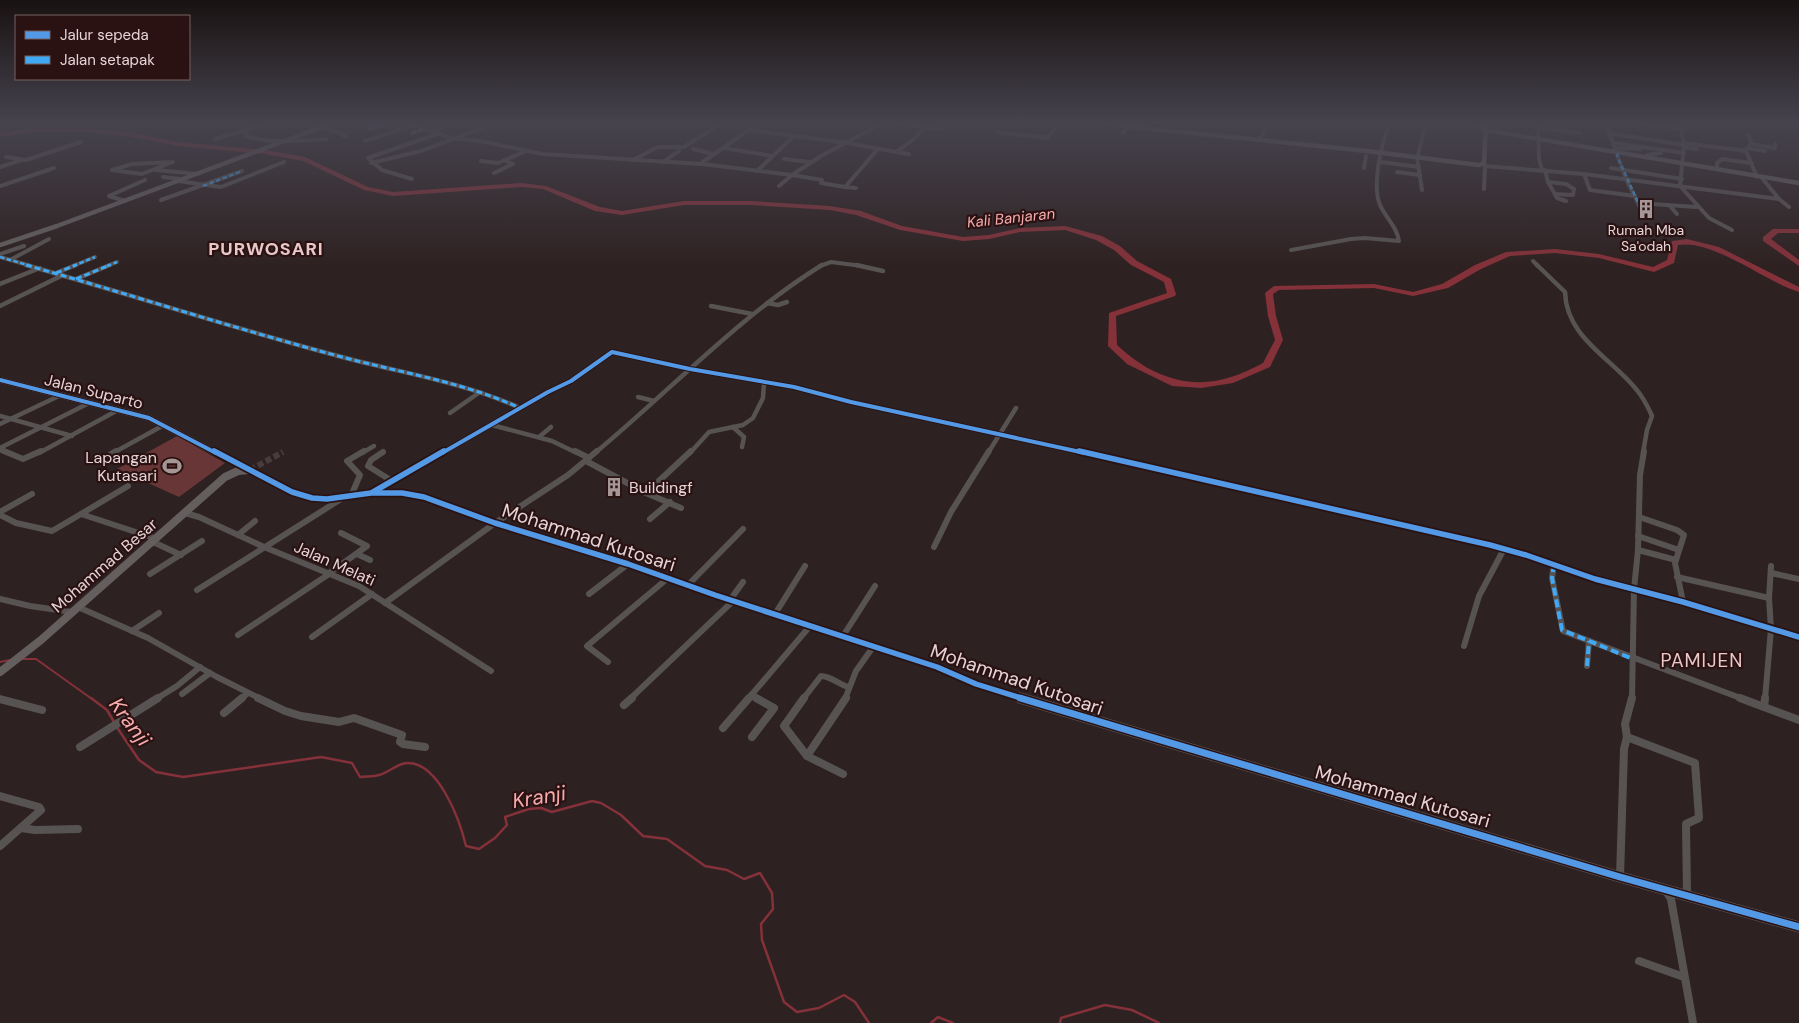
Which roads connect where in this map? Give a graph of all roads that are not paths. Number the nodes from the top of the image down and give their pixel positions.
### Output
1 (43, 172) edge
2 (125, 172) edge
3 (150, 172) edge
4 (174, 172) edge
5 (204, 172) edge
6 (240, 172) edge
7 (259, 172) edge
8 (390, 172) edge
9 (761, 172) edge
10 (797, 172) edge
11 (858, 172) edge
12 (1380, 172) edge
13 (1397, 172) dead end
14 (1420, 172) edge
15 (1483, 172) edge
16 (1544, 172) edge
17 (1561, 172) edge
18 (1623, 172) edge
19 (1638, 172) edge
20 (1682, 172) edge
21 (1725, 172) edge
22 (1757, 172) edge
23 (769, 173) junction
24 (198, 174) junction
25 (1584, 174) junction
26 (792, 175) junction
27 (1420, 175) junction
28 (764, 177) dead end
29 (163, 178) dead end
30 (1760, 178) junction
31 (412, 179) dead end
32 (1626, 179) junction
33 (1682, 179) junction
34 (145, 180) dead end
35 (181, 180) junction
36 (1548, 182) junction
37 (1799, 183) edge
38 (0, 186) edge
39 (203, 186) junction
40 (779, 186) dead end
41 (1680, 186) junction
42 (845, 187) junction
43 (856, 188) dead end
44 (1484, 189) dead end
45 (1422, 190) dead end
46 (1611, 193) junction
47 (1555, 194) junction
48 (1635, 196) junction
49 (1779, 198) junction
50 (1614, 199) dead end
51 (161, 200) dead end
52 (125, 201) junction
53 (1566, 201) dead end
54 (1638, 203) junction
55 (1670, 206) junction
56 (1696, 207) junction
57 (1789, 207) dead end
58 (1641, 209) dead end
59 (1677, 214) dead end
60 (1732, 230) dead end
61 (49, 239) dead end
62 (0, 245) edge
63 (24, 246) dead end
64 (1291, 250) dead end
65 (0, 255) edge
66 (95, 257) dead end
67 (10, 260) junction
68 (1533, 261) dead end
69 (118, 262) dead end
70 (40, 268) junction
71 (883, 270) dead end
72 (56, 273) junction
73 (63, 275) junction
74 (76, 279) junction
75 (0, 284) edge
76 (787, 302) dead end
77 (767, 303) junction
78 (0, 306) edge
79 (710, 306) dead end
80 (752, 314) junction
81 (690, 369) junction
82 (0, 380) edge
83 (764, 384) junction
84 (480, 392) junction
85 (60, 395) junction
86 (638, 397) dead end
87 (654, 401) junction
88 (89, 403) junction
89 (520, 408) junction
90 (1016, 408) dead end
91 (118, 410) junction
92 (450, 413) dead end
93 (0, 416) edge
94 (10, 419) junction
95 (0, 424) edge
96 (164, 425) junction
97 (492, 425) junction
98 (43, 427) junction
99 (551, 427) dead end
100 (733, 427) junction
101 (999, 435) junction
102 (72, 436) junction
103 (539, 437) junction
104 (374, 446) dead end
105 (742, 447) dead end
106 (0, 449) edge
107 (383, 452) dead end
108 (111, 454) dead end
109 (588, 459) junction
110 (231, 461) junction
111 (250, 470) junction
112 (224, 478) junction
113 (392, 481) junction
114 (128, 486) dead end
115 (371, 493) junction
116 (646, 493) junction
117 (32, 494) dead end
118 (348, 496) junction
119 (670, 502) junction
120 (681, 508) dead end
121 (0, 513) edge
122 (185, 513) junction
123 (80, 514) junction
124 (1640, 517) junction
125 (650, 519) dead end
126 (255, 521) dead end
127 (495, 523) junction
128 (743, 529) dead end
129 (341, 533) dead end
130 (238, 535) junction
131 (1638, 536) junction
132 (155, 540) junction
133 (202, 541) dead end
134 (264, 547) junction
135 (934, 547) dead end
136 (1504, 549) junction
137 (1638, 550) junction
138 (1679, 550) junction
139 (357, 554) junction
140 (181, 555) junction
141 (370, 560) dead end
142 (1676, 560) junction
143 (628, 564) junction
144 (1554, 564) junction
145 (805, 566) dead end
146 (150, 574) dead end
147 (328, 574) junction
148 (1677, 577) junction
149 (668, 578) junction
150 (1799, 579) edge
151 (743, 582) dead end
152 (688, 585) junction
153 (875, 586) dead end
154 (1634, 589) junction
155 (196, 590) dead end
156 (372, 594) junction
157 (589, 594) dead end
158 (1769, 598) junction
159 (0, 599) edge
160 (732, 600) junction
161 (1683, 602) junction
162 (385, 603) junction
163 (75, 609) junction
164 (159, 613) dead end
165 (774, 614) junction
166 (810, 626) junction
167 (1771, 629) junction
168 (132, 631) junction
169 (238, 635) dead end
170 (843, 636) junction
171 (312, 637) dead end
172 (1799, 637) edge
173 (1589, 641) junction
174 (1464, 646) dead end
175 (873, 647) junction
176 (1633, 658) junction
177 (608, 662) dead end
178 (1587, 666) dead end
179 (200, 667) junction
180 (491, 671) dead end
181 (0, 672) edge
182 (210, 672) junction
183 (848, 687) junction
184 (248, 693) junction
185 (182, 694) dead end
186 (751, 695) junction
187 (0, 699) edge
188 (624, 705) dead end
189 (1764, 707) junction
190 (42, 710) dead end
191 (224, 713) dead end
192 (1799, 720) edge
193 (723, 728) dead end
194 (1626, 737) junction
195 (752, 738) dead end
196 (80, 747) dead end
197 (425, 747) dead end
198 (807, 756) junction
199 (843, 774) dead end
200 (0, 796) edge
201 (21, 828) junction
202 (78, 829) dead end
203 (0, 846) edge
204 (1620, 877) junction
205 (1665, 890) junction
206 (1687, 894) junction
207 (1799, 927) edge
208 (1639, 961) dead end
209 (1684, 978) junction
210 (1693, 1023) edge

1 - 38 street
2 - 3 street
4 - 24 street
5 - 24 street
6 - 39 street
7 - 39 street
8 - 31 street
9 - 23 street
10 - 26 street
11 - 42 street
12 - 64 street
13 - 27 street
14 - 27 street
15 - 44 street
16 - 36 street
17 - 25 street
18 - 32 street
19 - 33 street
20 - 33 street
21 - 30 street
22 - 30 street
23 - 26 street
23 - 28 street
24 - 35 street
25 - 32 street
25 - 46 street
26 - 40 street
26 - 42 street
27 - 45 street
29 - 35 street
30 - 37 street
30 - 49 street
32 - 41 street
32 - 48 street
33 - 41 street
34 - 52 street
35 - 39 street
35 - 52 street
36 - 47 street
36 - 47 street
39 - 51 street
41 - 49 street
41 - 56 street
42 - 43 street
46 - 48 street
46 - 50 street
47 - 53 street
48 - 54 street
49 - 57 street
52 - 62 street
54 - 55 street
54 - 58 street
55 - 56 street
55 - 59 street
56 - 60 street
61 - 67 street
63 - 65 street
65 - 67 street
66 - 72 street
67 - 70 street
68 - 124 street
69 - 74 street
70 - 72 street
70 - 75 street
71 - 77 street
72 - 73 street
73 - 74 street
73 - 78 street
74 - 84 street
76 - 77 street
77 - 80 street
79 - 80 street
80 - 81 street
81 - 83 street
81 - 87 street
81 - 89 street
82 - 85 street, Jalan Suparto
83 - 100 street
83 - 101 street
84 - 89 street
84 - 92 street
85 - 88 street, Jalan Suparto
85 - 94 street
86 - 87 street
87 - 109 street
88 - 91 street, Jalan Suparto
88 - 98 street
89 - 97 street
90 - 101 street
91 - 96 street, Jalan Suparto
91 - 102 street
93 - 94 street
94 - 95 street
94 - 98 street
96 - 108 street
96 - 110 street, Jalan Suparto
97 - 103 street
97 - 113 street
98 - 102 street
98 - 106 street
99 - 103 street
100 - 105 street
100 - 116 street
101 - 135 street
101 - 136 street
102 - 106 street
103 - 109 street
104 - 118 street
107 - 113 street
109 - 116 street
109 - 127 street
110 - 111 street, Mohammad Kutosari
110 - 112 street
111 - 112 street
111 - 118 street, Mohammad Kutosari
112 - 122 street, Mohammad Besar
113 - 115 street
114 - 123 street
115 - 118 street, Mohammad Kutosari
115 - 127 street, Mohammad Kutosari
116 - 119 street
117 - 121 street
118 - 134 street
119 - 120 street
119 - 125 street
121 - 123 street
122 - 130 street, Jalan Melati
122 - 132 street, Mohammad Besar
123 - 132 street
124 - 131 street
124 - 138 street
126 - 130 street
127 - 143 street, Mohammad Kutosari
127 - 162 street
128 - 152 street
129 - 139 street
130 - 134 street, Jalan Melati
131 - 137 street
131 - 138 street
132 - 140 street
132 - 163 street, Mohammad Besar
133 - 140 street
134 - 147 street, Jalan Melati
134 - 155 street
136 - 144 street
136 - 174 street
137 - 142 street
137 - 154 street
138 - 142 street
139 - 141 street
139 - 147 street
140 - 146 street
142 - 148 street
143 - 149 street, Mohammad Kutosari
143 - 157 street
144 - 154 street
144 - 173 street
145 - 165 street
147 - 156 street, Jalan Melati
147 - 169 street
148 - 158 street
148 - 161 street
149 - 152 street, Mohammad Kutosari
149 - 177 street
150 - 158 street
151 - 160 street
152 - 160 street, Mohammad Kutosari
153 - 170 street
154 - 161 street
154 - 176 street
156 - 162 street, Jalan Melati
156 - 171 street
158 - 167 street
159 - 163 street
160 - 165 street, Mohammad Kutosari
160 - 188 street
161 - 167 street
162 - 180 street, Jalan Melati
163 - 168 street
163 - 181 street, Mohammad Besar
164 - 168 street
165 - 166 street, Mohammad Kutosari
166 - 170 street, Mohammad Kutosari
166 - 186 street
167 - 172 street
167 - 189 street
168 - 179 street
170 - 175 street, Mohammad Kutosari
173 - 176 street
173 - 178 street
175 - 183 street
175 - 204 street, Mohammad Kutosari
176 - 189 street
176 - 194 street
179 - 182 street
179 - 196 street
182 - 184 street
182 - 185 street
183 - 198 street
183 - 198 street
184 - 191 street
184 - 197 street
186 - 193 street
186 - 195 street
187 - 190 street
189 - 192 street
194 - 204 street
194 - 206 street
198 - 199 street
200 - 201 street
201 - 202 street
201 - 203 street
204 - 205 street, Mohammad Kutosari
205 - 206 street, Mohammad Kutosari
205 - 209 street
206 - 207 street, Mohammad Kutosari
208 - 209 street
209 - 210 street

